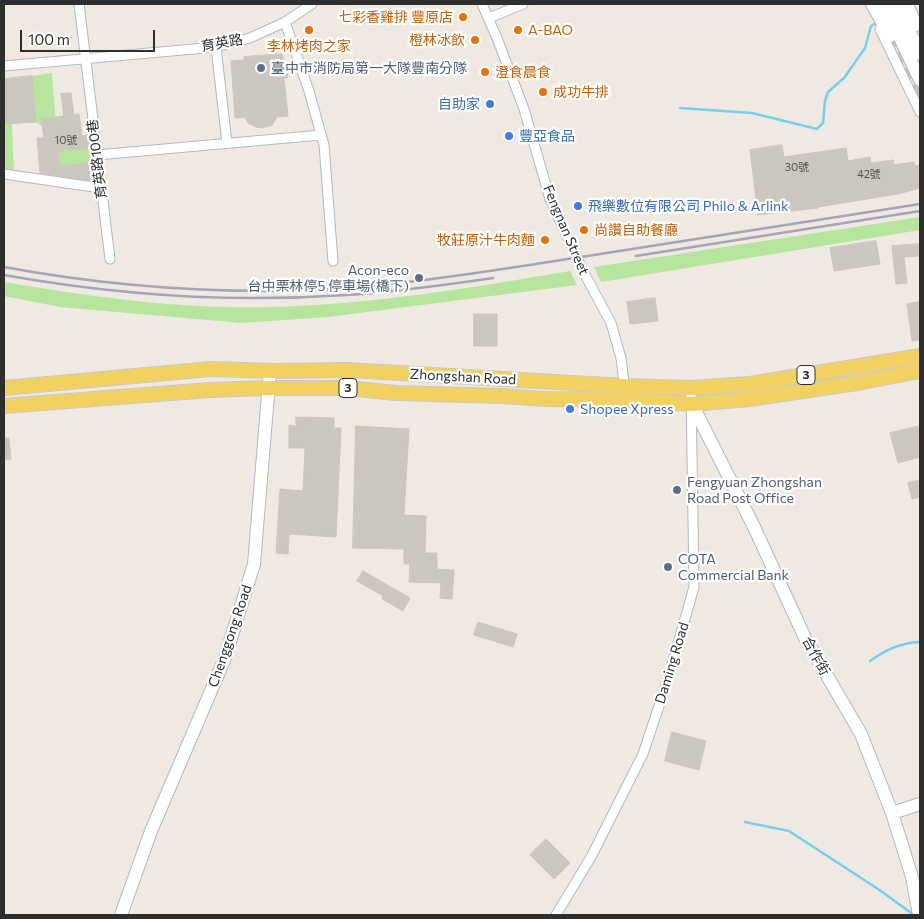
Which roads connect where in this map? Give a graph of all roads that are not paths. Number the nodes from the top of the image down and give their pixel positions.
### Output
1 (79, 4) edge
2 (312, 4) edge
3 (482, 4) edge
4 (523, 4) edge
5 (871, 4) edge
6 (884, 4) edge
7 (896, 4) edge
8 (910, 5) edge
9 (489, 18) junction
10 (285, 22) junction
11 (918, 23) edge
12 (885, 32) junction
13 (216, 47) junction
14 (920, 54) edge
15 (85, 59) junction
16 (4, 66) edge
17 (920, 80) edge
18 (920, 112) edge
19 (321, 135) junction
20 (227, 143) junction
21 (97, 155) junction
22 (4, 174) edge
23 (100, 188) junction
24 (110, 259) dead end
25 (333, 261) dead end
26 (920, 356) edge
27 (270, 371) junction
28 (920, 371) edge
29 (4, 388) edge
30 (269, 388) junction
31 (691, 388) junction
32 (625, 393) junction
33 (692, 404) junction
34 (4, 406) edge
35 (920, 804) edge
36 (892, 813) junction
37 (121, 915) edge
38 (556, 915) edge
39 (919, 915) edge

1 - 15 street, 育英路100巷
2 - 10 street, 育英路
3 - 9 street, Fengnan Street
4 - 9 street
5 - 12 street
5 - 12 street
6 - 17 street
7 - 14 street
8 - 11 street
9 - 32 street, Fengnan Street
10 - 13 street, 育英路
10 - 19 street
12 - 18 street
13 - 15 street, 育英路
13 - 20 street
15 - 16 street, 育英路
15 - 21 street, 育英路100巷
19 - 20 street
19 - 25 street
20 - 21 street
21 - 23 street, 育英路100巷
22 - 23 street
23 - 24 street, 育英路100巷
26 - 31 main road, Zhongshan Road / 3
27 - 29 main road, Zhongshan Road / 3
27 - 30 street, Chenggong Road
27 - 32 main road, Zhongshan Road / 3
28 - 33 main road, Zhongshan Road / 3
30 - 32 main road, Zhongshan Road / 3
30 - 34 main road, Zhongshan Road / 3
30 - 37 street, Chenggong Road
31 - 32 main road, Zhongshan Road / 3
31 - 33 street, Daming Road
32 - 33 main road, Zhongshan Road / 3
33 - 36 street, 合作街
33 - 38 street, Daming Road
35 - 36 street
36 - 39 street, 合作街

